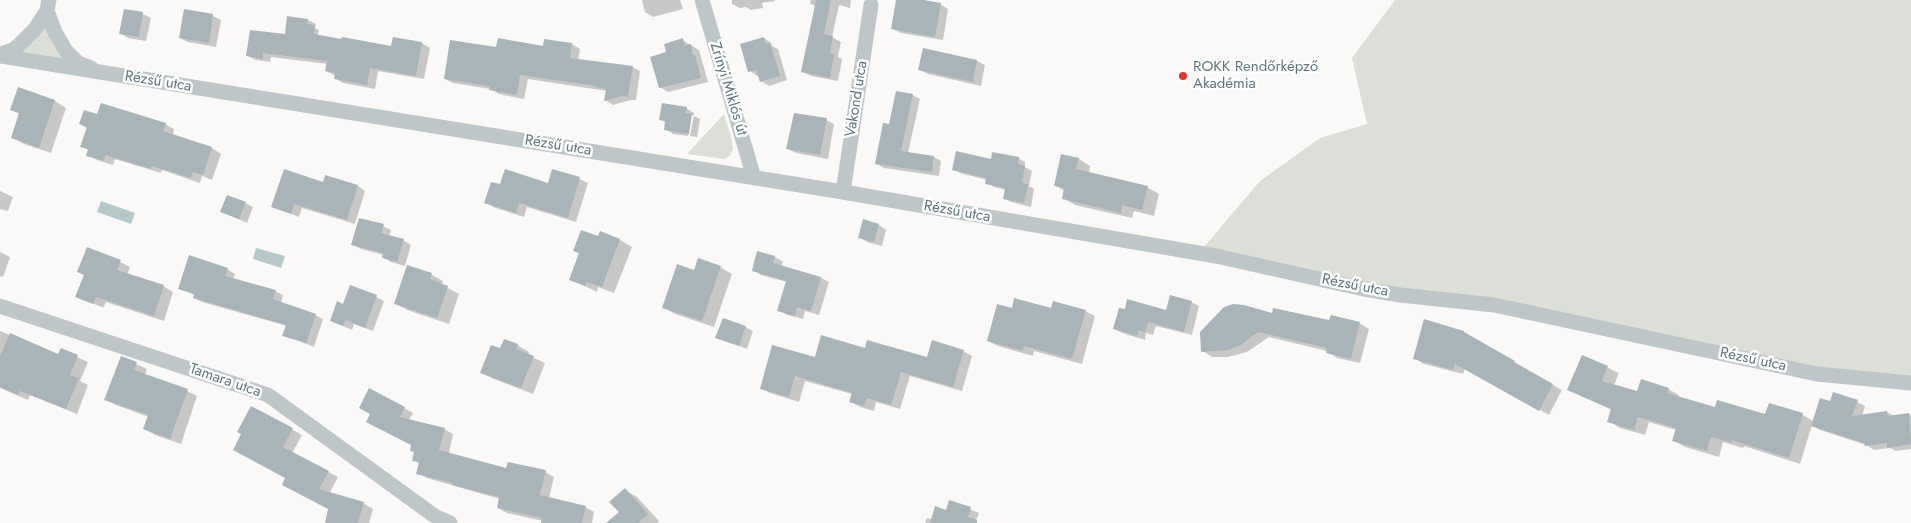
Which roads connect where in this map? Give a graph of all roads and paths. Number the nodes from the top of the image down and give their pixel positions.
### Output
1 (702, 0) edge
2 (48, 5) edge
3 (871, 5) dead end
4 (0, 55) edge
5 (109, 75) junction
6 (754, 178) junction
7 (843, 192) junction
8 (0, 306) edge
9 (1911, 383) edge
10 (450, 523) edge

1 - 6 street, Zrínyi Miklós út
2 - 4 street
2 - 5 street
3 - 7 street, Vakond utca
4 - 5 street, Rézsű utca
5 - 6 street, Rézsű utca
6 - 7 street, Rézsű utca
7 - 9 street, Rézsű utca
8 - 10 street, Tamara utca

